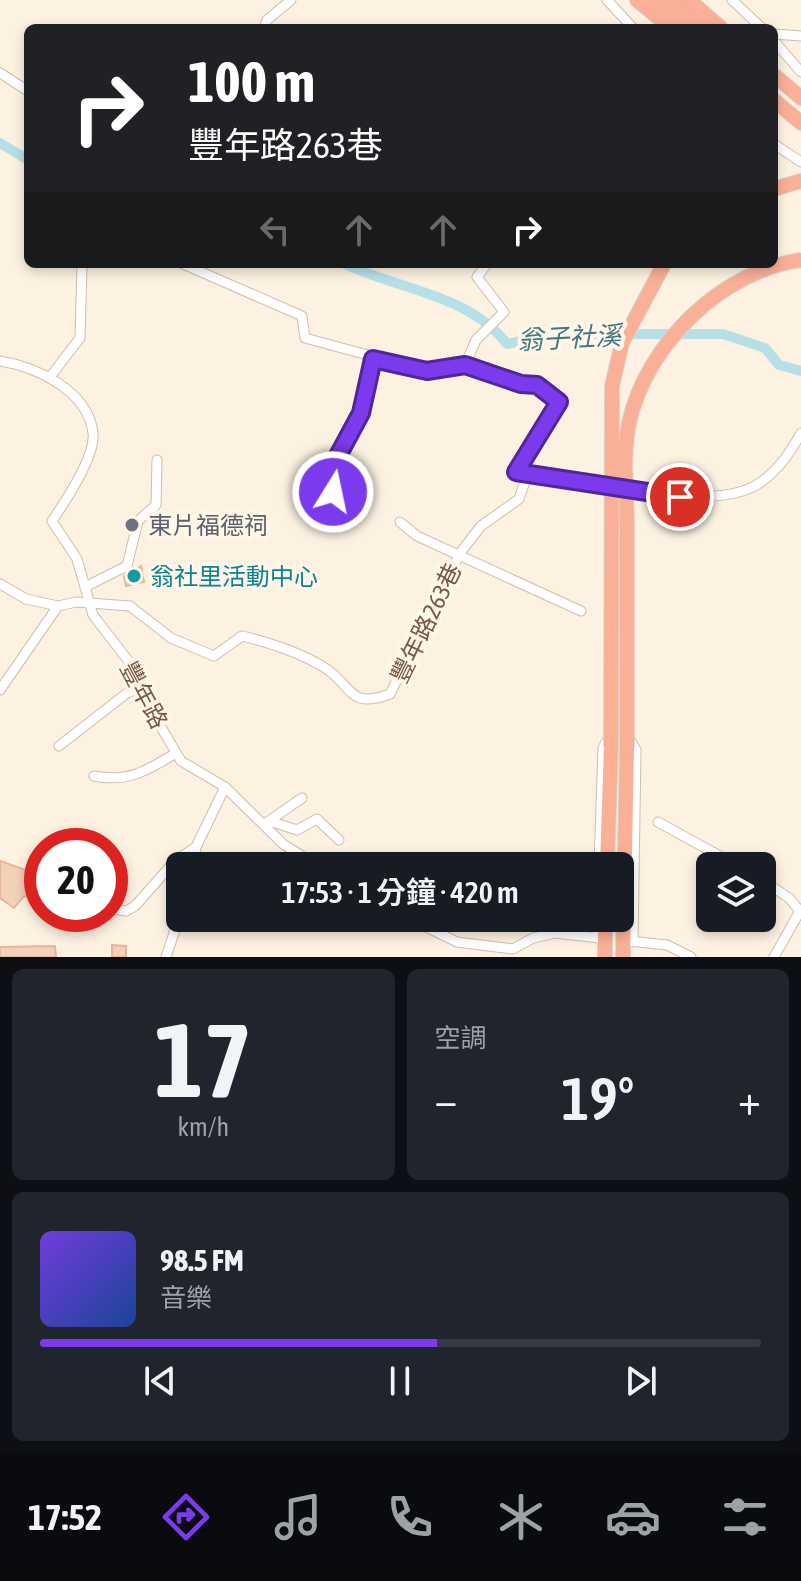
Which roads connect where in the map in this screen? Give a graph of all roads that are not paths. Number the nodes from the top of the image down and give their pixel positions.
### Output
1 (291, 0) edge
2 (607, 0) edge
3 (637, 0) edge
4 (654, 0) edge
5 (673, 0) edge
6 (689, 0) edge
7 (732, 0) edge
8 (266, 24) edge
9 (627, 24) edge
10 (666, 24) edge
11 (683, 24) edge
12 (701, 24) edge
13 (716, 24) edge
14 (758, 24) edge
15 (778, 34) edge
16 (801, 36) edge
17 (778, 46) edge
18 (801, 72) edge
19 (0, 73) edge
20 (778, 78) edge
21 (24, 88) edge
22 (778, 88) edge
23 (801, 98) edge
24 (778, 103) edge
25 (801, 108) edge
26 (778, 115) edge
27 (801, 123) edge
28 (801, 134) edge
29 (778, 147) edge
30 (801, 162) edge
31 (801, 181) edge
32 (778, 188) edge
33 (801, 260) edge
34 (778, 266) edge
35 (82, 268) edge
36 (192, 268) edge
37 (484, 268) edge
38 (662, 268) edge
39 (771, 268) edge
40 (373, 359) junction
41 (0, 361) edge
42 (465, 365) junction
43 (50, 377) junction
44 (801, 433) edge
45 (157, 460) dead end
46 (527, 476) junction
47 (333, 492) dead end
48 (400, 522) dead end
49 (460, 553) junction
50 (0, 584) edge
51 (85, 587) junction
52 (87, 602) junction
53 (58, 606) junction
54 (581, 611) dead end
55 (142, 687) junction
56 (0, 690) edge
57 (59, 746) dead end
58 (176, 753) junction
59 (94, 776) dead end
60 (225, 787) junction
61 (302, 798) dead end
62 (658, 822) dead end
63 (266, 823) junction
64 (339, 840) dead end
65 (196, 847) junction
66 (195, 852) edge
67 (296, 852) edge
68 (599, 852) edge
69 (607, 852) edge
70 (633, 852) edge
71 (713, 852) edge
72 (776, 889) edge
73 (128, 910) edge
74 (174, 932) edge
75 (437, 932) edge
76 (599, 932) edge
77 (605, 932) edge
78 (631, 932) edge
79 (166, 957) edge
80 (605, 957) edge
81 (623, 957) edge
82 (691, 957) edge
83 (774, 957) edge

1 - 8 street
2 - 9 street
3 - 10 highway
4 - 11 highway
5 - 12 highway
6 - 13 highway
7 - 14 street
15 - 16 street
17 - 18 street
19 - 21 street
20 - 23 highway
22 - 25 highway
24 - 27 highway
26 - 28 highway
29 - 30 street
31 - 32 highway
33 - 34 highway, bridge
35 - 43 street
36 - 40 street, 豐年路263巷
37 - 42 street
38 - 69 highway, bridge
39 - 81 highway, bridge
40 - 42 street, 豐年路263巷
40 - 47 street
41 - 43 street
42 - 46 street, 豐年路263巷
43 - 51 street
44 - 46 street
45 - 51 street
46 - 49 street, 豐年路263巷
48 - 49 street
49 - 52 street, 豐年路263巷
49 - 54 street
50 - 53 street
51 - 52 street
52 - 53 street
52 - 55 street, 豐年路
53 - 56 street
55 - 57 street
55 - 58 street, 豐年路
58 - 59 street
58 - 60 street, 豐年路
60 - 63 street, 豐年路
60 - 65 street
61 - 63 street
62 - 71 street
63 - 64 street
63 - 67 street, 豐年路
65 - 66 street
65 - 73 street
68 - 70 street
72 - 83 street
74 - 79 street
75 - 76 street
77 - 80 highway
78 - 82 street

